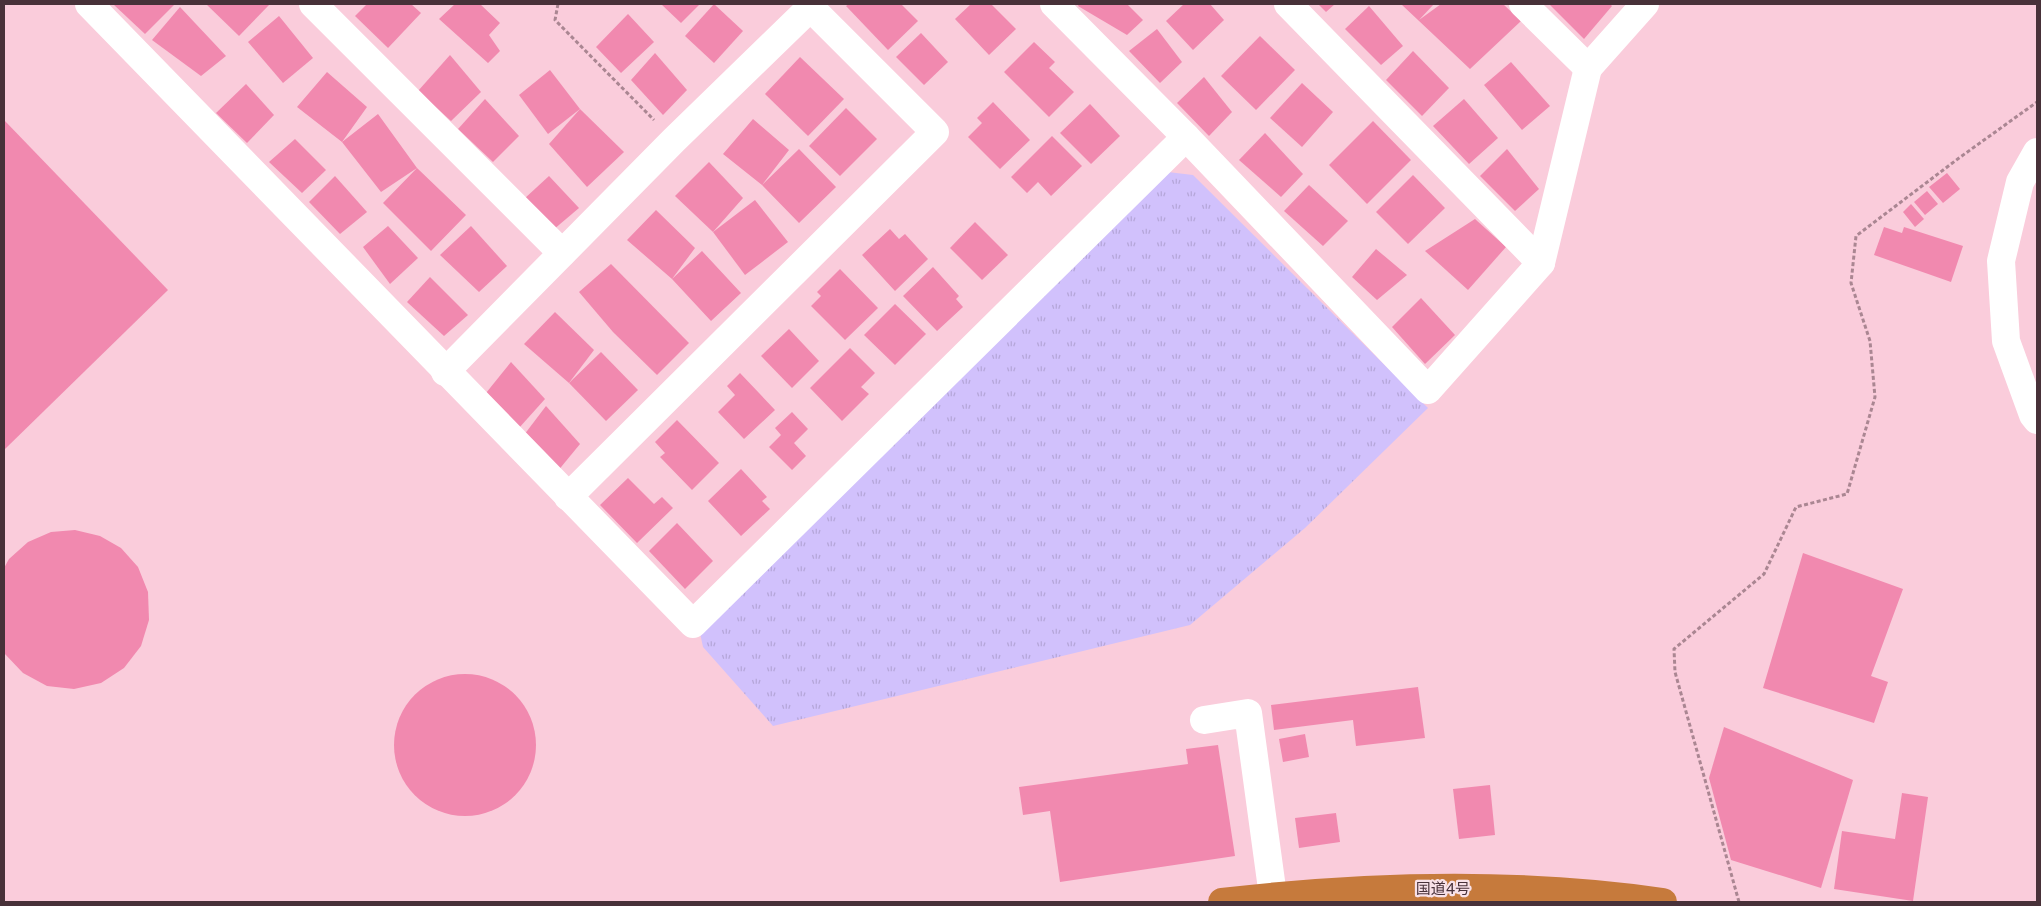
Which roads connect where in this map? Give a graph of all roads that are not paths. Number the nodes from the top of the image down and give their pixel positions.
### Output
1 (89, 4) edge
2 (313, 4) edge
3 (1054, 4) edge
4 (1288, 4) edge
5 (1523, 4) edge
6 (1645, 4) edge
7 (812, 6) edge
8 (1588, 68) junction
9 (1186, 137) junction
10 (2037, 152) edge
11 (562, 253) junction
12 (1541, 263) junction
13 (445, 372) junction
14 (2037, 420) edge
15 (568, 497) junction
16 (1204, 720) dead end
17 (1273, 896) junction
18 (1222, 902) edge
19 (1663, 902) edge

1 - 13 street
2 - 11 street
3 - 9 street
4 - 12 street
5 - 8 street
6 - 8 street
7 - 11 street
7 - 15 street
8 - 12 street
9 - 12 street
9 - 15 street
10 - 14 street
11 - 13 street
13 - 15 street
16 - 17 street
17 - 18 highway, 国道4号
17 - 19 highway, 国道4号

